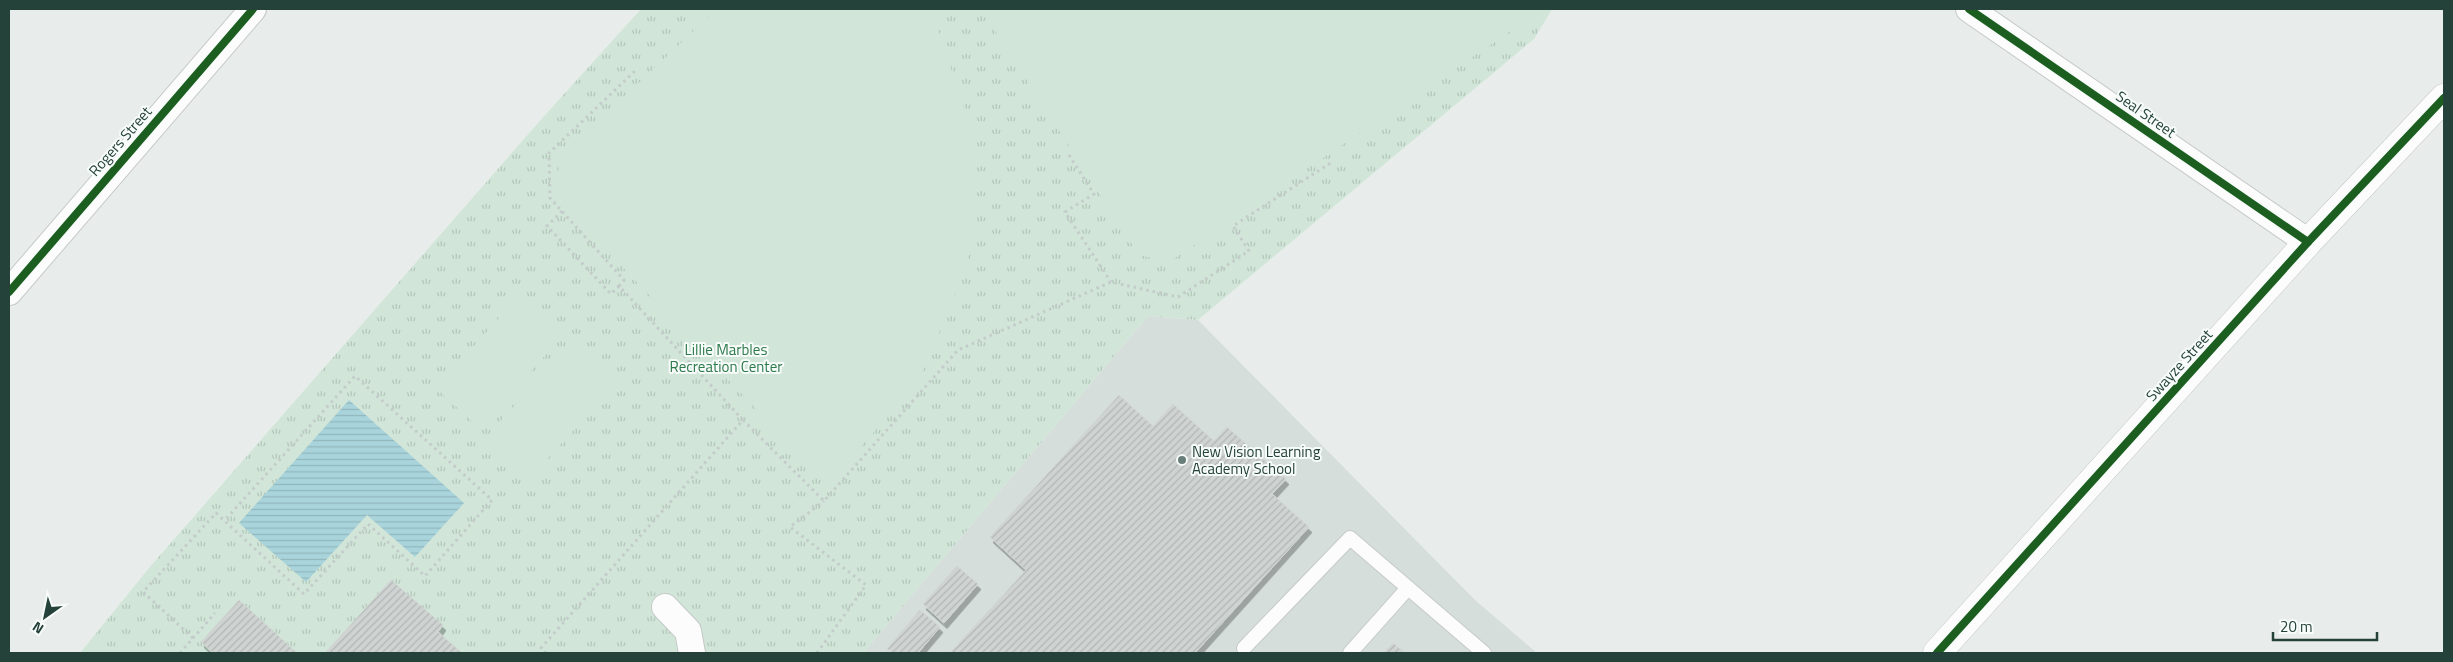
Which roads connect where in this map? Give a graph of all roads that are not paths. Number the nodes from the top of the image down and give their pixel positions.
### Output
1 (253, 9) edge
2 (1969, 9) edge
3 (2444, 98) edge
4 (2308, 242) junction
5 (9, 292) edge
6 (1408, 588) junction
7 (665, 607) dead end
8 (1244, 648) dead end
9 (692, 653) edge
10 (1350, 653) edge
11 (1484, 653) edge
12 (1937, 653) edge

1 - 5 street, Rogers Street
2 - 4 street, Seal Street
3 - 4 street, Swayze Street
4 - 12 street, Swayze Street
6 - 8 lane
6 - 10 lane
6 - 11 lane
7 - 9 street

